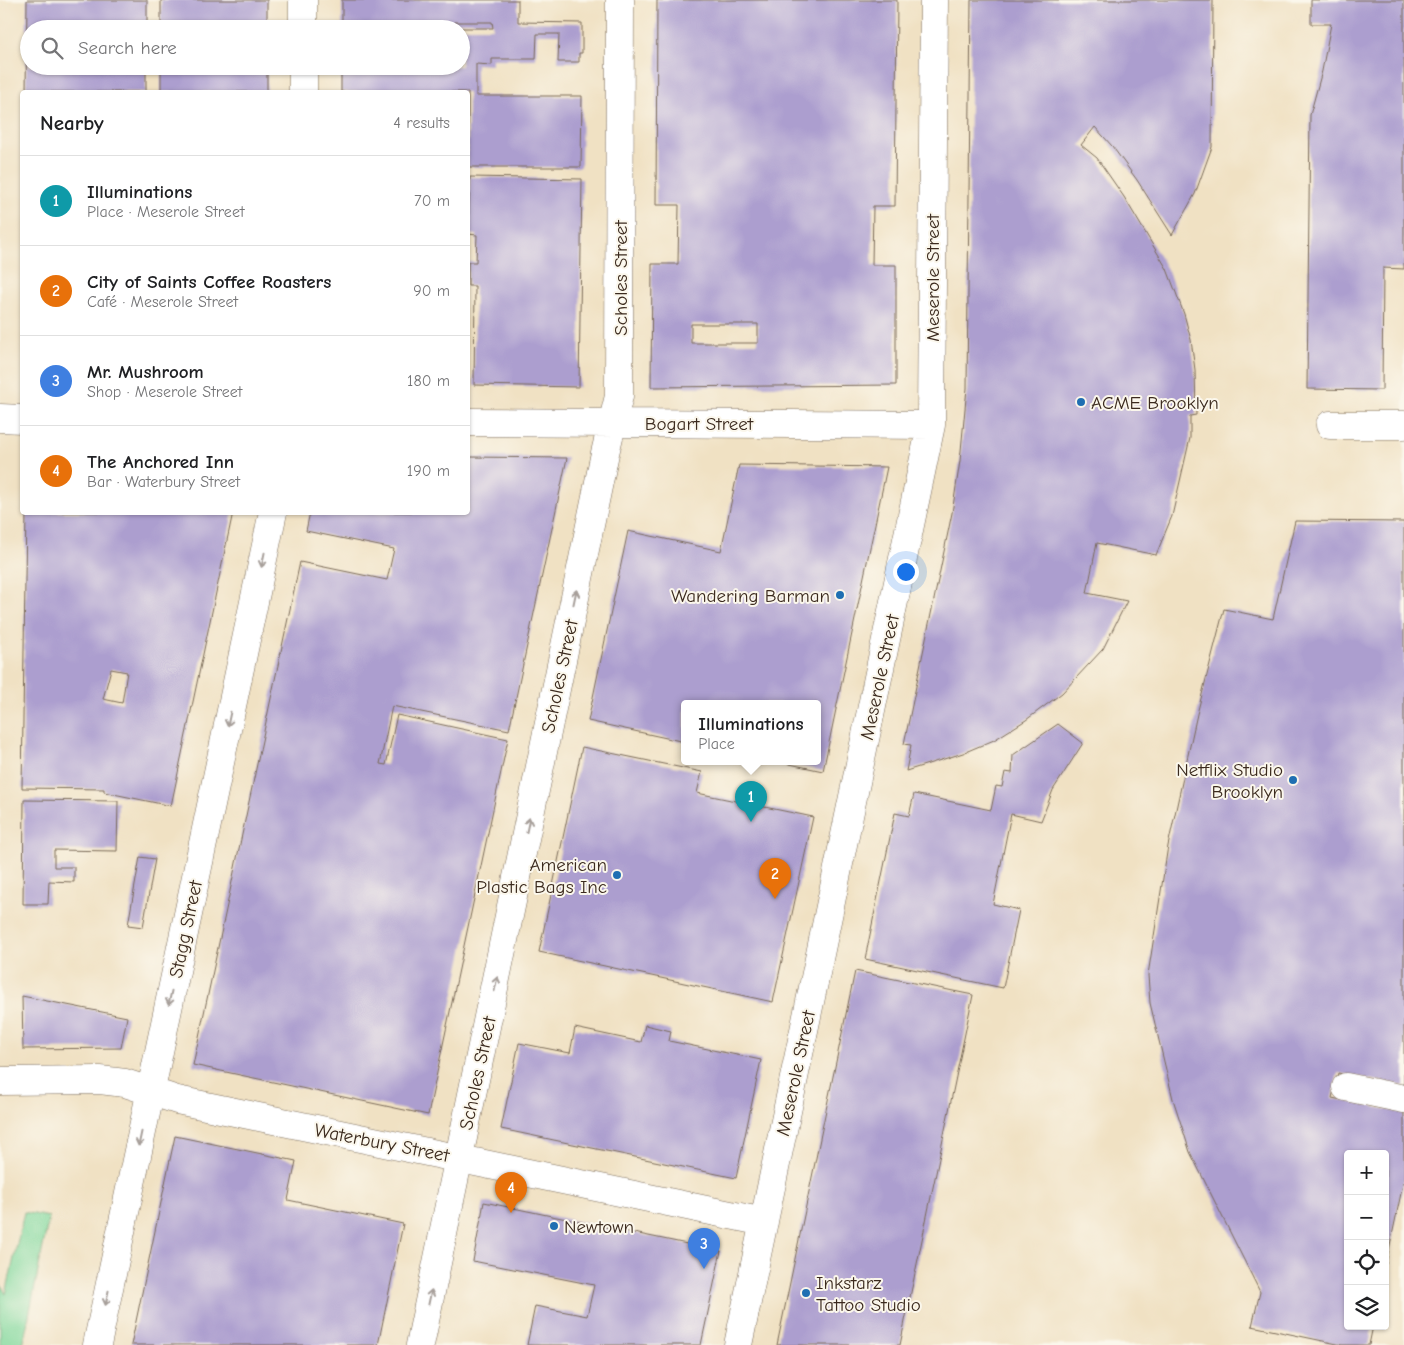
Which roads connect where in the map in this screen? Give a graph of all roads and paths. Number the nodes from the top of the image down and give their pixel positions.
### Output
1 (303, 0) edge
2 (620, 0) edge
3 (934, 0) edge
4 (303, 20) edge
5 (303, 75) edge
6 (303, 90) edge
7 (0, 418) edge
8 (20, 418) edge
9 (470, 422) edge
10 (612, 423) junction
11 (931, 425) junction
12 (1330, 425) dead end
13 (1404, 425) edge
14 (272, 515) edge
15 (0, 1081) edge
16 (1346, 1087) dead end
17 (150, 1092) junction
18 (1404, 1099) edge
19 (460, 1158) junction
20 (764, 1222) junction
21 (97, 1345) edge
22 (420, 1345) edge
23 (738, 1345) edge

1 - 4 street
2 - 10 street, Scholes Street
3 - 11 street, Meserole Street
5 - 6 street
7 - 8 street
9 - 10 street, Bogart Street
10 - 11 street, Bogart Street
19 -> 10 street, Scholes Street
11 - 20 street, Meserole Street
12 - 13 street
14 -> 17 street, Stagg Street
15 - 17 street, Waterbury Street
16 - 18 street
17 - 19 street, Waterbury Street
17 -> 21 street, Stagg Street
19 - 20 street, Waterbury Street
22 -> 19 street, Scholes Street
20 - 23 street, Meserole Street

